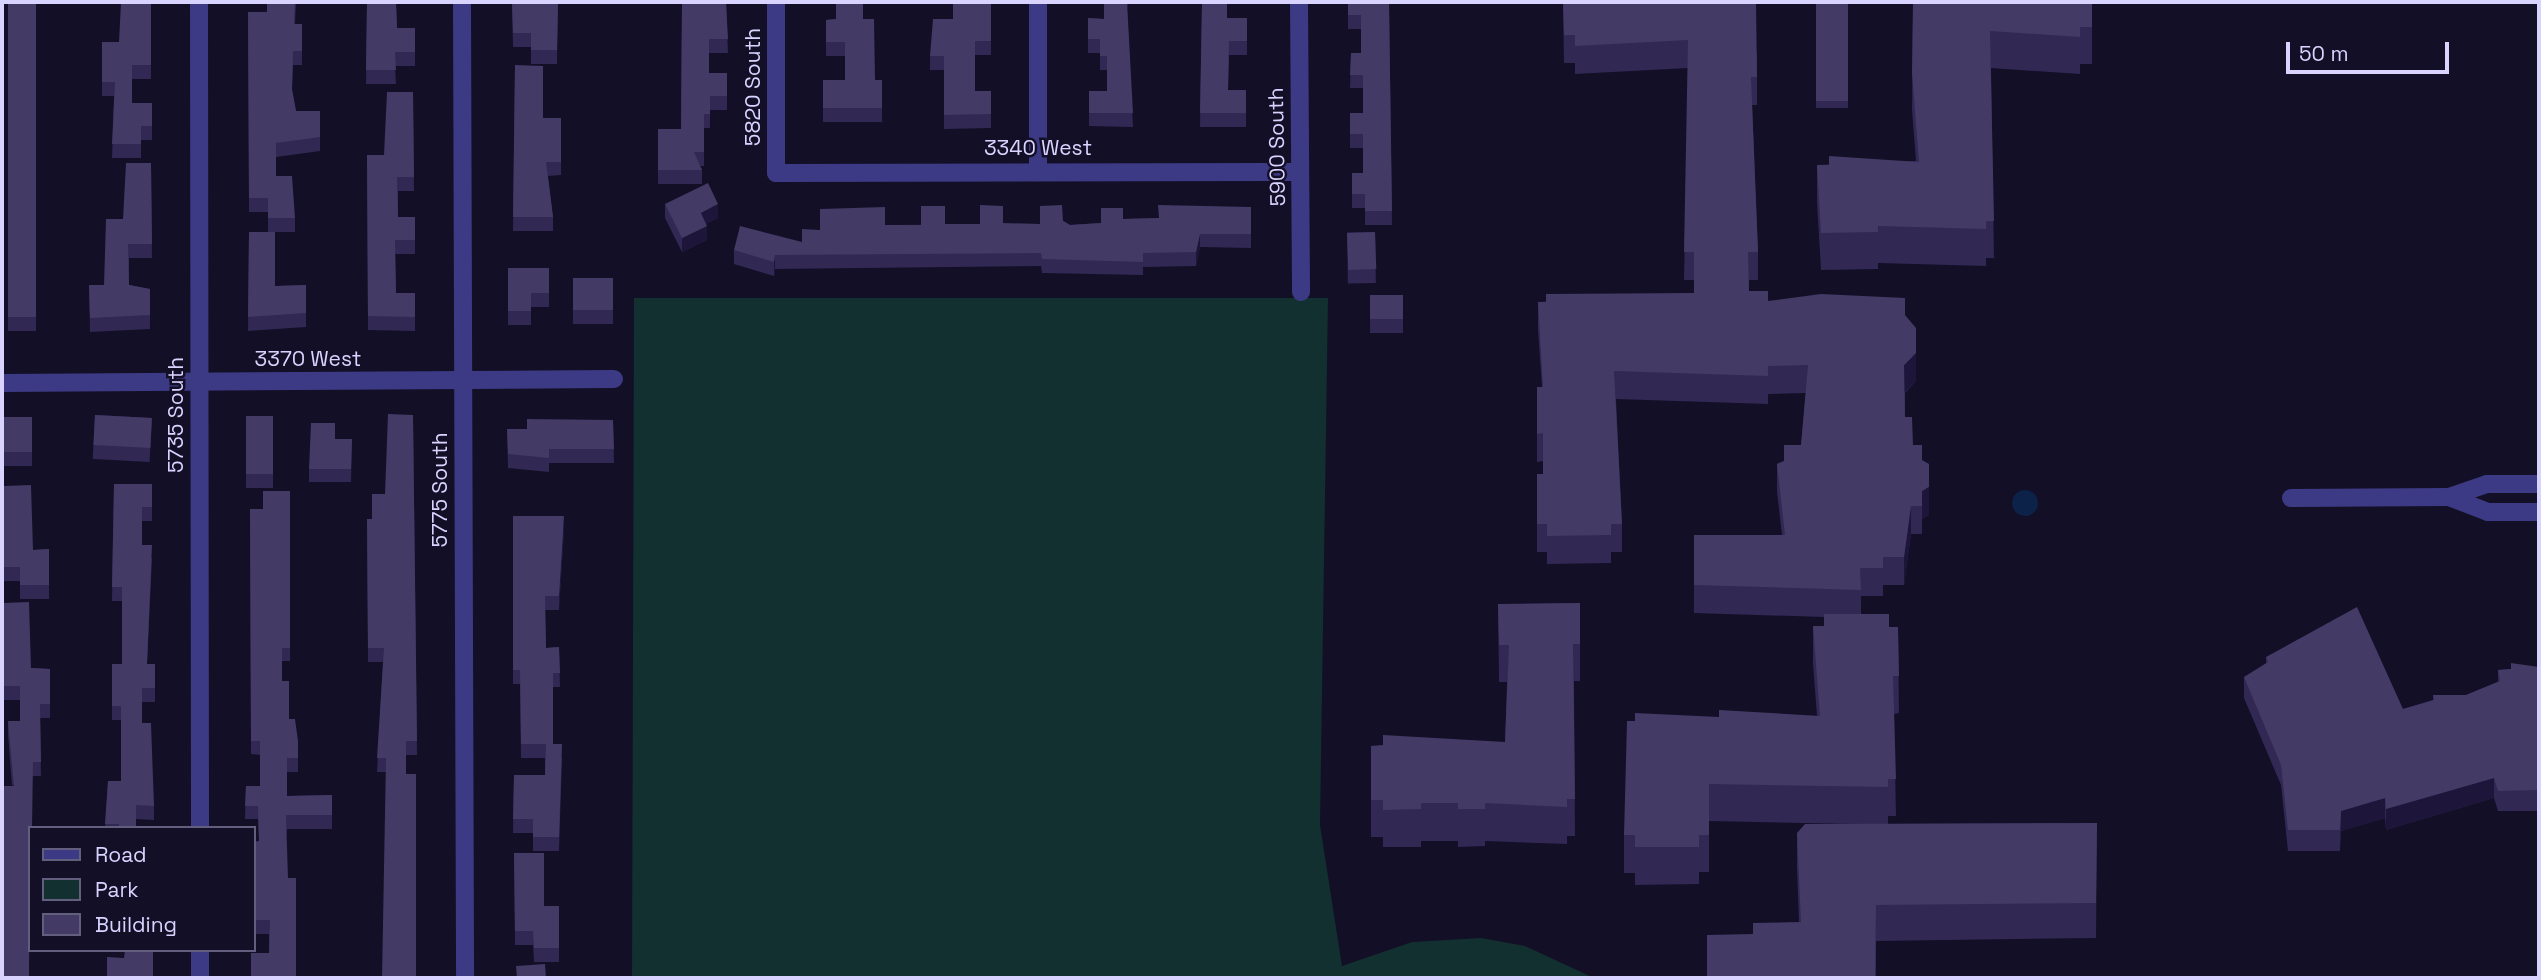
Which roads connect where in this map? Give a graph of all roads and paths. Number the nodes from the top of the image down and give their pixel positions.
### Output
1 (199, 2) edge
2 (462, 2) edge
3 (776, 2) edge
4 (1038, 2) edge
5 (1298, 2) edge
6 (1038, 171) junction
7 (1299, 172) junction
8 (776, 173) joint
9 (1301, 292) dead end
10 (614, 379) dead end
11 (462, 381) junction
12 (198, 382) junction
13 (2, 383) edge
14 (2539, 484) edge
15 (2449, 497) junction
16 (2291, 498) dead end
17 (2539, 512) edge
18 (200, 826) edge
19 (200, 952) edge
20 (200, 978) edge
21 (465, 978) edge

1 - 12 street, 5735 South
2 - 11 street, 5775 South
3 - 8 street, 5820 South
4 - 6 street
5 - 7 street, 5900 South
6 - 7 street, 3340 West
6 - 8 street, 3340 West
7 - 9 street, 5900 South
10 - 11 street, 3370 West
11 - 12 street, 3370 West
11 - 21 street, 5775 South
12 - 13 street, 3370 West
12 - 18 street, 5735 South
14 - 15 street
15 - 16 street
15 - 17 street
19 - 20 street

